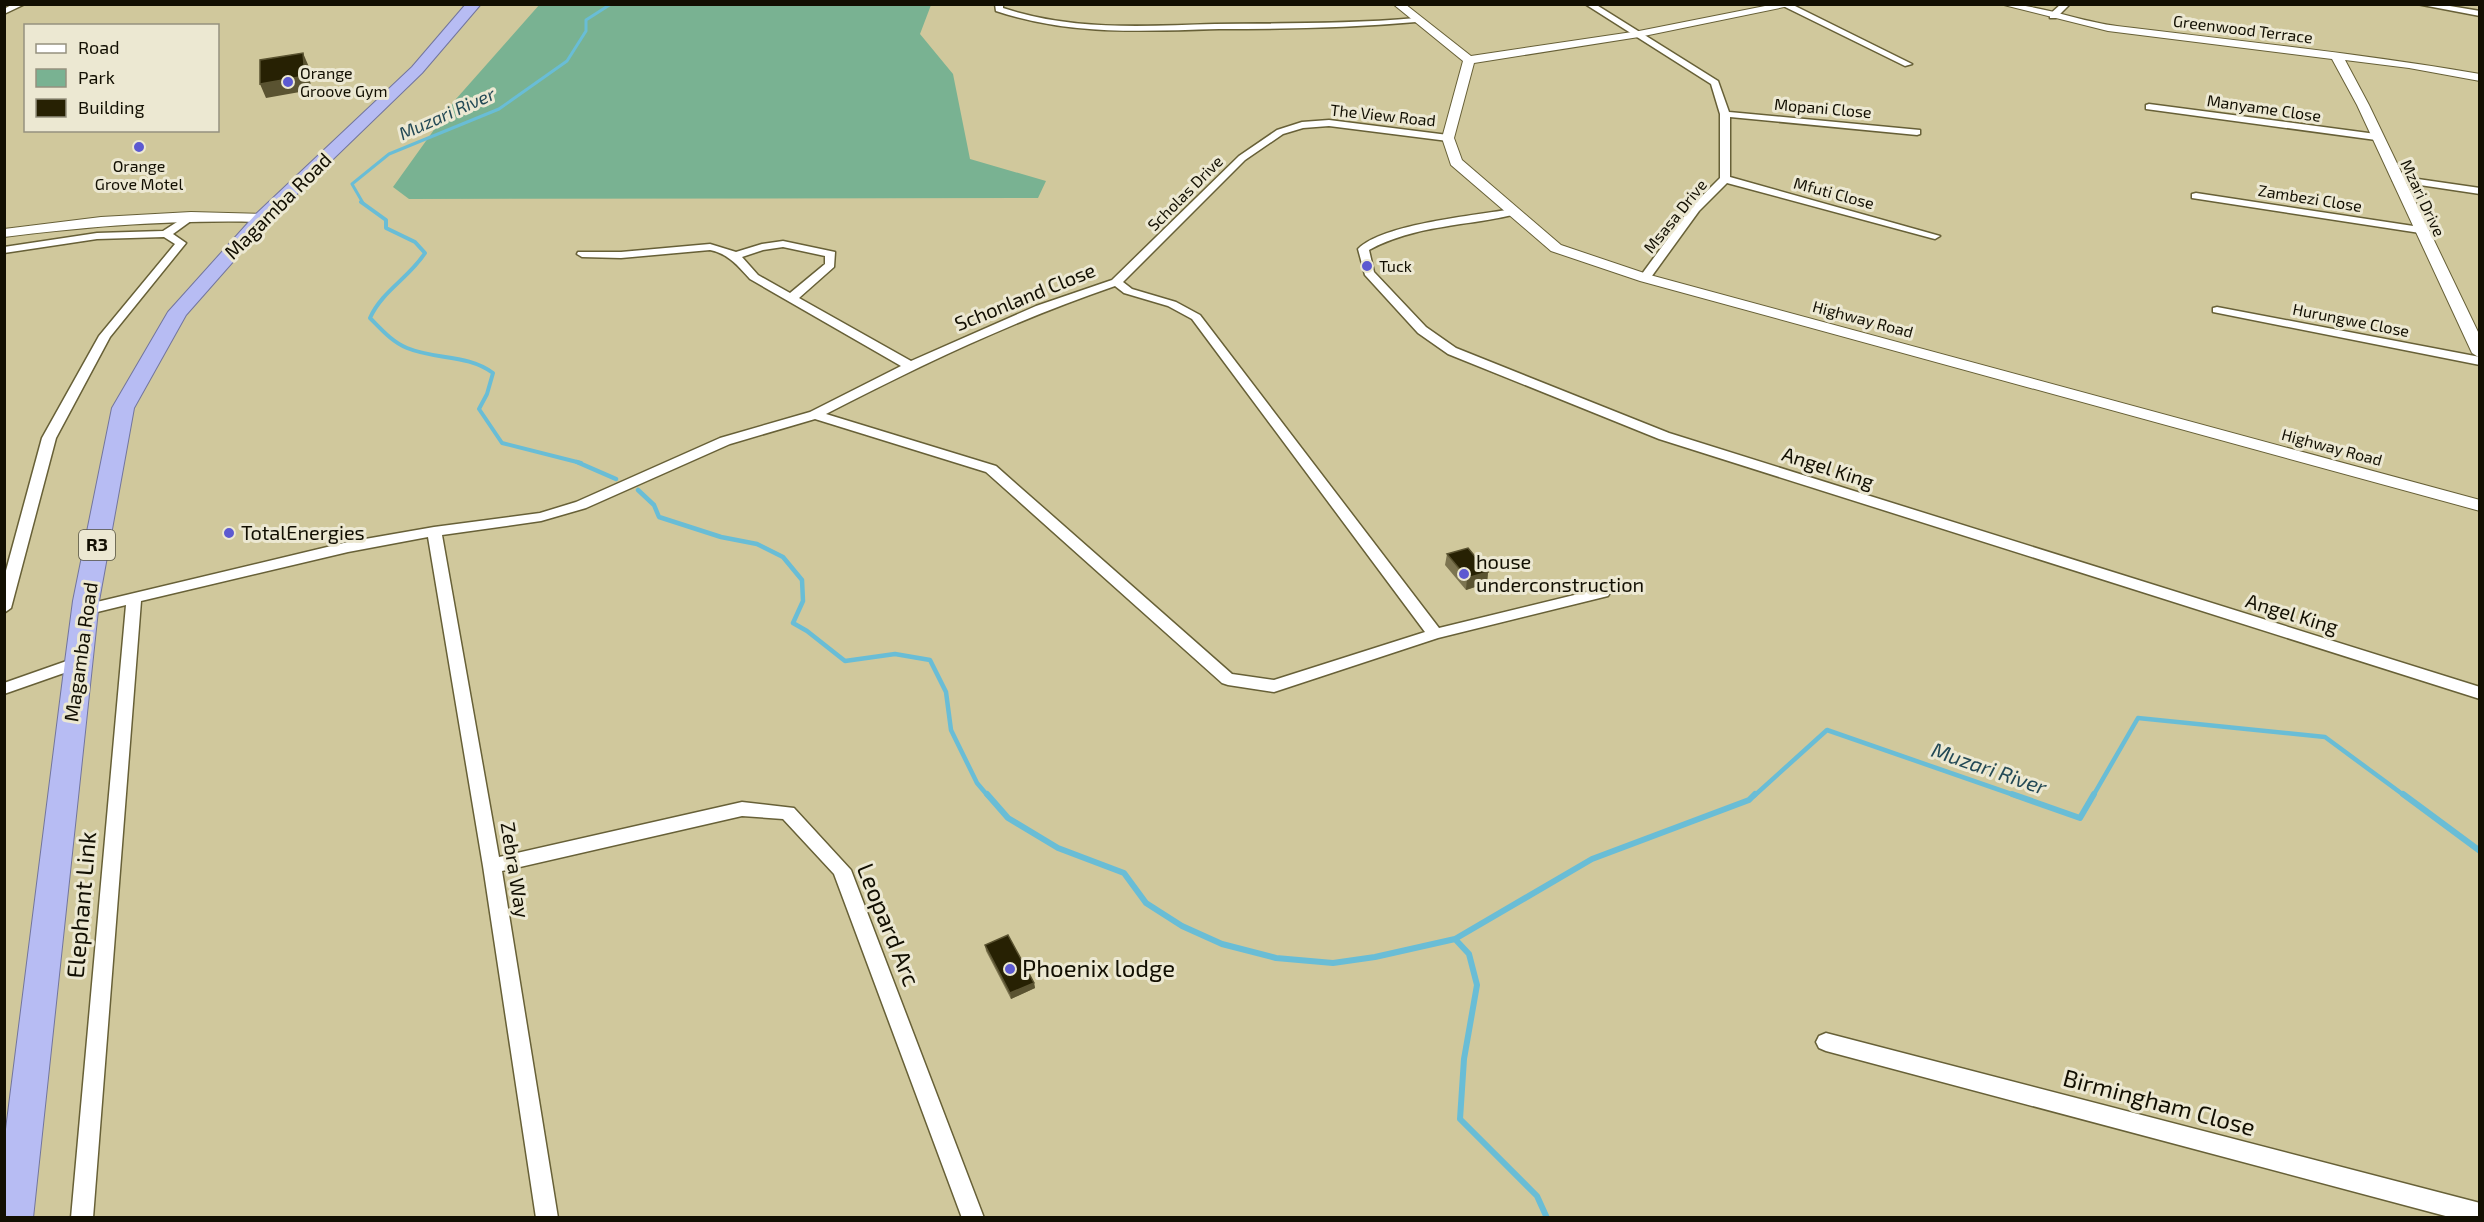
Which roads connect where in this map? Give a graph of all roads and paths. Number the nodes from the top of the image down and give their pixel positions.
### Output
1 (21, 4) edge
2 (474, 4) edge
3 (999, 4) edge
4 (1398, 4) edge
5 (1589, 4) edge
6 (2005, 4) edge
7 (2066, 4) edge
8 (2421, 4) edge
9 (1788, 5) edge
10 (4, 12) edge
11 (2480, 14) edge
12 (2053, 16) junction
13 (1416, 20) junction
14 (1639, 34) junction
15 (2337, 57) junction
16 (1469, 60) junction
17 (1908, 64) dead end
18 (2480, 78) edge
19 (2149, 108) dead end
20 (1725, 114) junction
21 (1280, 132) joint
22 (1917, 132) dead end
23 (2376, 137) junction
24 (1448, 138) junction
25 (1725, 179) junction
26 (2397, 179) junction
27 (2480, 192) edge
28 (2196, 196) dead end
29 (1513, 213) junction
30 (191, 216) junction
31 (262, 218) junction
32 (2420, 230) junction
33 (4, 233) edge
34 (166, 234) junction
35 (1935, 236) dead end
36 (4, 250) edge
37 (582, 254) dead end
38 (735, 256) junction
39 (1645, 278) junction
40 (1116, 282) junction
41 (790, 299) junction
42 (2217, 310) dead end
43 (2480, 353) edge
44 (2480, 361) edge
45 (910, 366) junction
46 (815, 415) junction
47 (2480, 506) edge
48 (434, 531) junction
49 (1603, 593) dead end
50 (134, 597) junction
51 (4, 608) edge
52 (85, 610) junction
53 (1435, 634) junction
54 (78, 662) junction
55 (4, 689) edge
56 (2480, 693) edge
57 (492, 866) junction
58 (1827, 1042) dead end
59 (2480, 1214) edge
60 (14, 1218) edge
61 (82, 1218) edge
62 (547, 1218) edge
63 (973, 1218) edge

1 - 10 street
2 - 31 highway, Magamba Road / R3
3 - 13 street
4 - 13 street
5 - 14 street, Msasa Drive
6 - 12 street, Greenwood Terrace
7 - 12 street
8 - 11 street
9 - 14 street
9 - 17 street
12 - 15 street, Greenwood Terrace
13 - 16 street
14 - 16 street
14 - 20 street, Msasa Drive
15 - 18 street, Greenwood Terrace
15 - 23 street, Mzari Drive
16 - 24 street
19 - 23 street, Manyame Close
20 - 22 street, Mopani Close
20 - 25 street, Msasa Drive
21 - 24 street, The View Road
21 - 40 street, Scholas Drive
23 - 26 street, Mzari Drive
24 - 29 street, Highway Road
25 - 35 street, Mfuti Close
25 - 39 street, Msasa Drive
26 - 27 street
26 - 32 street, Mzari Drive
28 - 32 street, Zambezi Close
29 - 39 street, Highway Road
29 - 56 street, Angel King
30 - 31 street
30 - 33 street
30 - 34 street
31 - 52 highway, Magamba Road / R3
32 - 43 street, Mzari Drive
34 - 36 street
34 - 51 street
37 - 38 street
38 - 41 street
38 - 41 street
39 - 47 street, Highway Road
40 - 45 street, Schonland Close
40 - 53 street, Schonland Close
41 - 45 street
42 - 44 street, Hurungwe Close
45 - 46 street, Schonland Close
46 - 48 street, Schonland Close
46 - 53 street
48 - 50 street, Schonland Close
48 - 57 street, Zebra Way
49 - 53 street
50 - 52 street, Schonland Close
50 - 61 street, Elephant Link
52 - 54 highway, Magamba Road / R3
54 - 55 street
54 - 60 highway, Magamba Road / R3
57 - 62 street, Zebra Way
57 - 63 street, Leopard Arc
58 - 59 street, Birmingham Close

